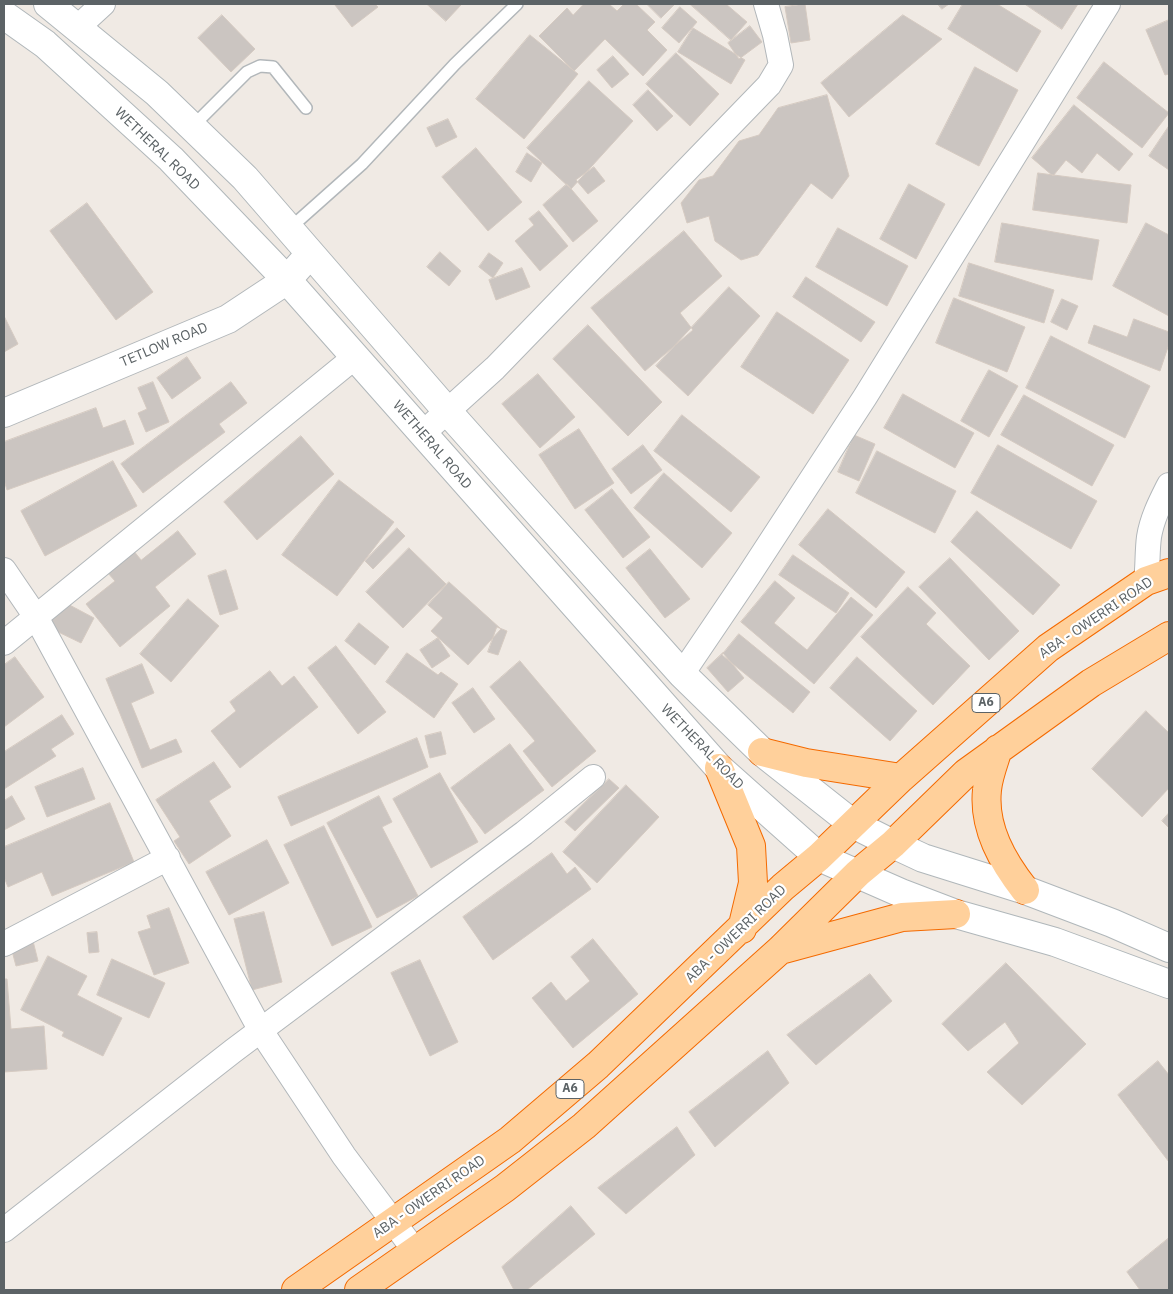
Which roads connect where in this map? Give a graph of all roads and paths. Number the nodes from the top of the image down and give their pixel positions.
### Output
1 (48, 4) edge
2 (103, 4) edge
3 (517, 4) edge
4 (766, 4) edge
5 (1108, 4) edge
6 (4, 15) edge
7 (78, 27) junction
8 (306, 108) dead end
9 (192, 127) junction
10 (289, 229) junction
11 (310, 254) junction
12 (287, 280) junction
13 (355, 357) junction
14 (448, 412) junction
15 (4, 413) edge
16 (422, 434) junction
17 (1169, 485) edge
18 (4, 570) edge
19 (1158, 577) edge
20 (36, 617) junction
21 (1169, 636) edge
22 (4, 643) edge
23 (682, 674) junction
24 (998, 749) junction
25 (762, 752) junction
26 (718, 768) junction
27 (594, 777) dead end
28 (901, 778) junction
29 (853, 824) junction
30 (893, 844) junction
31 (819, 857) junction
32 (168, 858) junction
33 (858, 873) junction
34 (1025, 890) junction
35 (956, 914) junction
36 (742, 929) junction
37 (4, 944) edge
38 (1169, 948) edge
39 (780, 950) junction
40 (1169, 984) edge
41 (261, 1031) junction
42 (394, 1222) junction
43 (4, 1230) edge
44 (415, 1251) junction
45 (296, 1290) edge
46 (359, 1290) edge

1 - 7 main road
2 - 7 street
3 - 10 lane
4 - 14 street
5 - 23 street
6 - 12 main road, WETHERAL ROAD
7 - 9 main road
8 - 9 lane
9 - 10 main road
10 - 11 main road
11 - 12 main road, TETLOW ROAD
11 - 14 main road
12 - 13 main road, WETHERAL ROAD
12 - 15 main road, TETLOW ROAD
13 - 16 main road, WETHERAL ROAD
13 - 20 street
14 - 16 street
14 - 23 main road
16 - 26 main road, WETHERAL ROAD
17 - 19 street
18 - 20 street
19 - 28 highway, ABA - OWERRI ROAD / A6
20 - 22 street
20 - 32 street
21 - 24 highway
23 - 25 main road
24 - 30 highway
24 - 34 highway
25 - 28 highway
25 - 29 main road
26 - 31 main road, WETHERAL ROAD
26 - 36 highway
27 - 41 street
28 - 29 highway, ABA - OWERRI ROAD / A6
29 - 30 main road
29 - 31 highway, ABA - OWERRI ROAD / A6
30 - 33 highway
30 - 34 main road
31 - 33 main road, WETHERAL ROAD
31 - 36 highway, ABA - OWERRI ROAD / A6
32 - 37 street
32 - 41 street
33 - 35 main road, WETHERAL ROAD
33 - 39 highway
34 - 38 main road
35 - 39 highway
35 - 40 main road, WETHERAL ROAD
36 - 42 highway, ABA - OWERRI ROAD / A6
39 - 44 highway
41 - 42 street
41 - 43 street
42 - 44 street
42 - 45 highway, ABA - OWERRI ROAD / A6
44 - 46 highway

